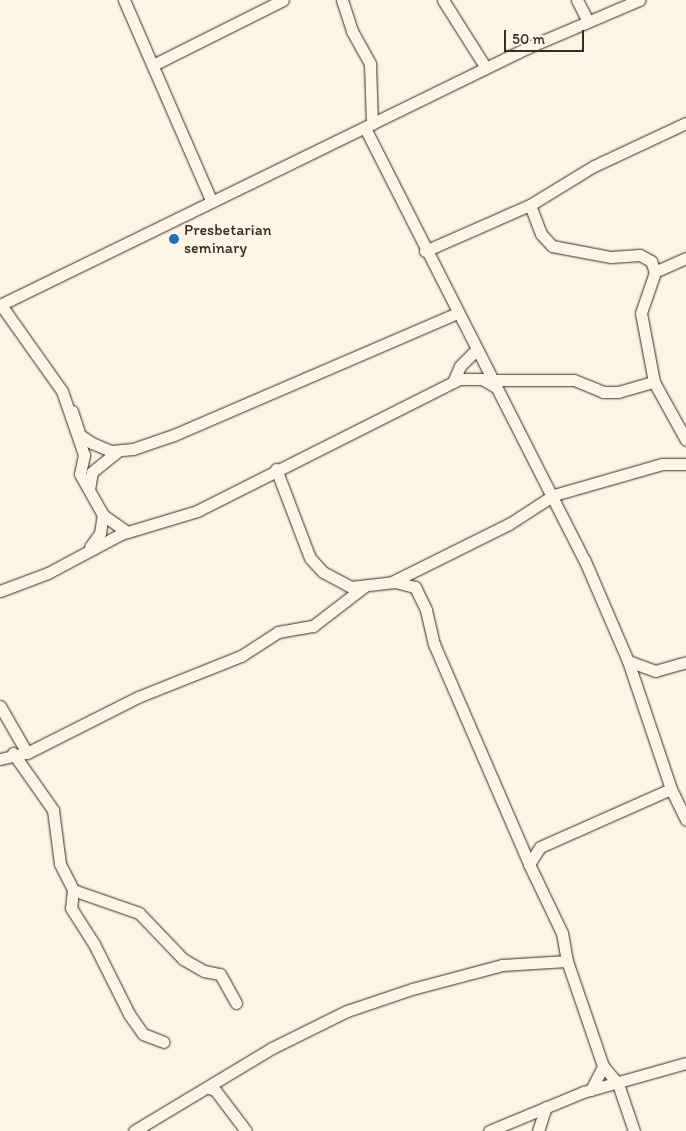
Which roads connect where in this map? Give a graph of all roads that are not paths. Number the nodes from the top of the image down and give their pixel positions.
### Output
1 (124, 0) edge
2 (283, 0) edge
3 (342, 0) edge
4 (443, 0) edge
5 (577, 0) edge
6 (638, 0) edge
7 (587, 20) junction
8 (154, 64) junction
9 (486, 68) junction
10 (686, 123) edge
11 (368, 126) junction
12 (211, 200) junction
13 (530, 205) junction
14 (425, 251) junction
15 (686, 258) edge
16 (655, 272) junction
17 (0, 305) edge
18 (457, 313) junction
19 (476, 350) junction
20 (453, 382) junction
21 (654, 382) junction
22 (495, 384) junction
23 (72, 411) junction
24 (686, 440) edge
25 (117, 452) junction
26 (686, 464) edge
27 (276, 469) junction
28 (89, 489) junction
29 (554, 495) junction
30 (103, 515) junction
31 (127, 532) junction
32 (90, 548) junction
33 (390, 583) junction
34 (365, 586) junction
35 (0, 591) edge
36 (628, 661) junction
37 (686, 662) edge
38 (0, 706) edge
39 (13, 753) junction
40 (27, 753) junction
41 (0, 759) edge
42 (671, 789) junction
43 (686, 820) edge
44 (520, 842) junction
45 (540, 847) junction
46 (529, 864) junction
47 (73, 890) junction
48 (566, 961) junction
49 (236, 1003) dead end
50 (164, 1042) dead end
51 (686, 1063) edge
52 (603, 1066) junction
53 (618, 1084) junction
54 (209, 1088) junction
55 (591, 1090) junction
56 (546, 1107) junction
57 (134, 1131) edge
58 (246, 1131) edge
59 (489, 1131) edge
60 (538, 1131) edge
61 (634, 1131) edge

1 - 8 street
2 - 8 street
3 - 11 street
4 - 9 street
5 - 7 street
6 - 7 street
7 - 9 street
8 - 12 street
9 - 11 street
10 - 13 street
11 - 12 street
11 - 14 street
12 - 17 street
13 - 14 street
13 - 16 street
14 - 18 street
15 - 16 street
16 - 21 street
17 - 23 street
18 - 19 street
18 - 25 street
19 - 20 street
19 - 22 street
20 - 22 street
20 - 27 street
21 - 22 street
21 - 24 street
22 - 29 street
23 - 25 street
23 - 28 street
25 - 28 street
26 - 29 street
27 - 31 street
27 - 34 street
28 - 30 street
29 - 33 street
29 - 36 street
30 - 31 street
30 - 32 street
31 - 32 street
32 - 35 street
33 - 34 street
33 - 44 street
34 - 40 street
36 - 37 street
36 - 42 street
38 - 40 street
39 - 40 street
39 - 41 street
39 - 47 street
42 - 43 street
42 - 45 street
44 - 45 street
44 - 46 street
45 - 46 street
46 - 48 street
47 - 49 street
47 - 50 street
48 - 52 street
48 - 54 street
51 - 53 street
52 - 53 street
52 - 55 street
53 - 55 street
53 - 61 street
54 - 57 street
54 - 58 street
55 - 56 street
56 - 59 street
56 - 60 street

